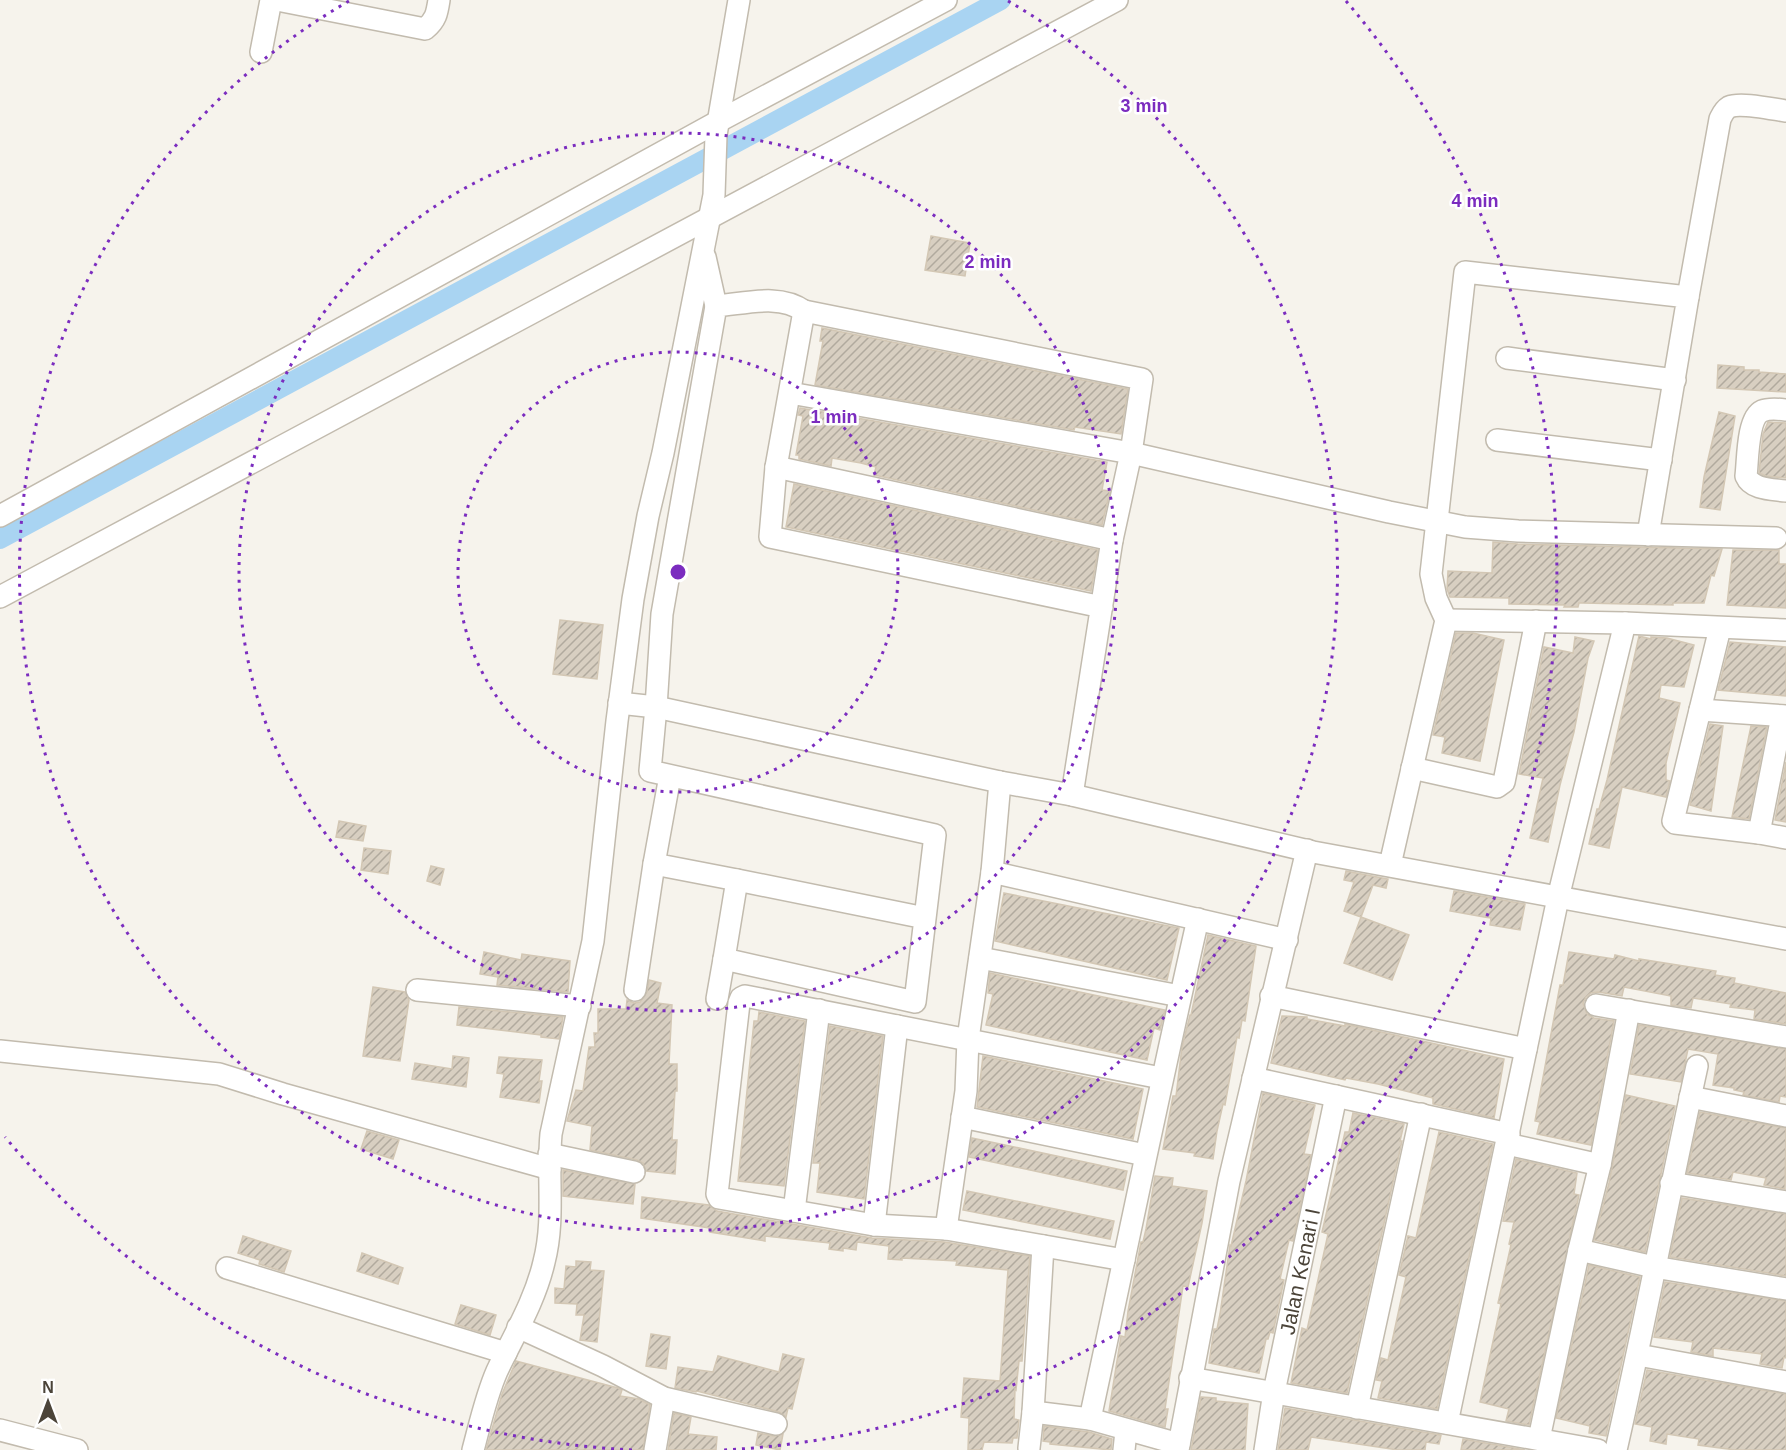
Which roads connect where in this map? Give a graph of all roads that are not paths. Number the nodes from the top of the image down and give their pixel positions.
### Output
1 (271, 0) edge
2 (278, 0) edge
3 (439, 0) edge
4 (739, 0) edge
5 (946, 0) edge
6 (1117, 0) edge
7 (261, 52) dead end
8 (1786, 111) edge
9 (717, 128) junction
10 (710, 218) junction
11 (704, 249) junction
12 (1688, 297) junction
13 (716, 306) junction
14 (804, 311) junction
15 (1507, 358) dead end
16 (1675, 380) junction
17 (790, 393) junction
18 (1786, 410) edge
19 (1497, 440) dead end
20 (1131, 453) junction
21 (1661, 460) junction
22 (776, 466) junction
23 (1786, 491) edge
24 (0, 516) edge
25 (1436, 521) junction
26 (1648, 535) junction
27 (1776, 538) dead end
28 (1112, 540) junction
29 (0, 597) edge
30 (1102, 608) junction
31 (1446, 620) junction
32 (1536, 621) junction
33 (1626, 623) junction
34 (1720, 628) junction
35 (1786, 630) edge
36 (619, 702) junction
37 (656, 707) junction
38 (1700, 710) junction
39 (1784, 716) edge
40 (1412, 768) junction
41 (670, 776) junction
42 (1000, 782) junction
43 (1072, 795) junction
44 (1759, 833) junction
45 (1786, 838) edge
46 (1307, 850) junction
47 (654, 864) junction
48 (1390, 865) junction
49 (992, 872) junction
50 (737, 880) junction
51 (1557, 898) junction
52 (925, 918) junction
53 (1198, 919) junction
54 (1786, 939) edge
55 (1287, 940) junction
56 (980, 958) junction
57 (724, 959) junction
58 (417, 990) dead end
59 (635, 990) dead end
60 (1180, 996) junction
61 (1271, 996) junction
62 (717, 999) dead end
63 (1596, 1005) dead end
64 (580, 1006) junction
65 (819, 1011) junction
66 (1629, 1011) junction
67 (897, 1026) junction
68 (1786, 1037) edge
69 (968, 1039) junction
70 (1526, 1049) junction
71 (0, 1051) edge
72 (1697, 1066) dead end
73 (1161, 1078) junction
74 (1252, 1078) junction
75 (1336, 1096) junction
76 (1690, 1097) junction
77 (1421, 1114) junction
78 (1786, 1116) edge
79 (962, 1117) junction
80 (1508, 1139) junction
81 (1145, 1155) junction
82 (549, 1162) junction
83 (1600, 1165) junction
84 (634, 1172) dead end
85 (1671, 1183) junction
86 (1786, 1202) edge
87 (794, 1211) junction
88 (874, 1225) junction
89 (946, 1228) junction
90 (1042, 1246) junction
91 (1579, 1250) junction
92 (1124, 1260) junction
93 (1654, 1267) junction
94 (227, 1268) dead end
95 (1786, 1289) edge
96 (518, 1327) junction
97 (506, 1353) junction
98 (1638, 1355) junction
99 (1190, 1378) junction
100 (1786, 1382) edge
101 (1274, 1392) junction
102 (664, 1398) junction
103 (1357, 1408) junction
104 (1033, 1412) junction
105 (1090, 1419) junction
106 (1447, 1423) junction
107 (776, 1424) dead end
108 (0, 1430) edge
109 (1539, 1439) junction
110 (1125, 1440) edge
111 (1178, 1447) edge
112 (1029, 1448) dead end
113 (76, 1450) edge
114 (473, 1450) edge
115 (655, 1450) edge
116 (1265, 1450) edge
117 (1598, 1450) edge
118 (1616, 1450) edge

1 - 7 street
2 - 3 street
4 - 9 street
5 - 9 street
6 - 10 street
8 - 12 street
9 - 10 street
9 - 24 street
10 - 11 street
10 - 29 street
11 - 13 street
11 - 36 street
12 - 16 street
12 - 25 street
13 - 14 street
13 - 37 street
14 - 17 street
14 - 20 street
15 - 16 street
16 - 21 street
17 - 20 street
17 - 22 street
18 - 23 street
19 - 21 street
20 - 25 street
20 - 28 street
21 - 26 street
22 - 28 street
22 - 30 street
25 - 26 street
25 - 31 street
26 - 27 street
28 - 30 street
30 - 43 street
31 - 32 street
31 - 40 street
32 - 33 street
32 - 40 street
33 - 34 street
33 - 51 street
34 - 35 street
34 - 38 street
36 - 37 street
36 - 64 street
37 - 41 street
37 - 42 street
38 - 39 street
38 - 44 street
39 - 44 street
40 - 48 street
41 - 47 street
41 - 52 street
42 - 43 street
42 - 49 street
43 - 46 street
44 - 45 street
46 - 48 street
46 - 55 street
47 - 50 street
47 - 59 street
48 - 51 street
49 - 53 street
49 - 56 street
50 - 52 street
50 - 57 street
51 - 54 street
51 - 70 street
52 - 57 street
53 - 55 street
53 - 60 street
55 - 61 street
56 - 60 street
56 - 69 street
57 - 62 street
58 - 64 street
60 - 73 street
61 - 70 street
61 - 74 street
63 - 66 street
64 - 82 street
65 - 67 street
65 - 87 street
65 - 87 street
66 - 68 street
66 - 83 street
67 - 69 street
67 - 88 street
69 - 73 street
69 - 79 street
70 - 80 street
71 - 82 street
72 - 76 street
73 - 81 street
74 - 75 street
74 - 99 street
75 - 77 street
75 - 101 street, Jalan Kenari I
76 - 78 street
76 - 85 street
77 - 80 street
77 - 103 street
79 - 81 street
79 - 89 street
80 - 83 street
80 - 106 street
81 - 92 street
82 - 84 street
82 - 96 street
83 - 91 street
85 - 86 street
85 - 93 street
87 - 88 street
88 - 89 street
89 - 90 street
90 - 92 street
90 - 104 street
91 - 93 street
91 - 109 street
92 - 105 street
93 - 95 street
93 - 98 street
94 - 97 street
96 - 97 street
96 - 102 street
97 - 114 street
98 - 100 street
98 - 118 street
99 - 101 street
99 - 111 street
101 - 103 street
101 - 116 street, Jalan Kenari I
102 - 107 street
102 - 115 street
103 - 106 street
104 - 105 street
104 - 112 street
105 - 110 street
106 - 109 street
108 - 113 street
109 - 117 street
110 - 111 street

